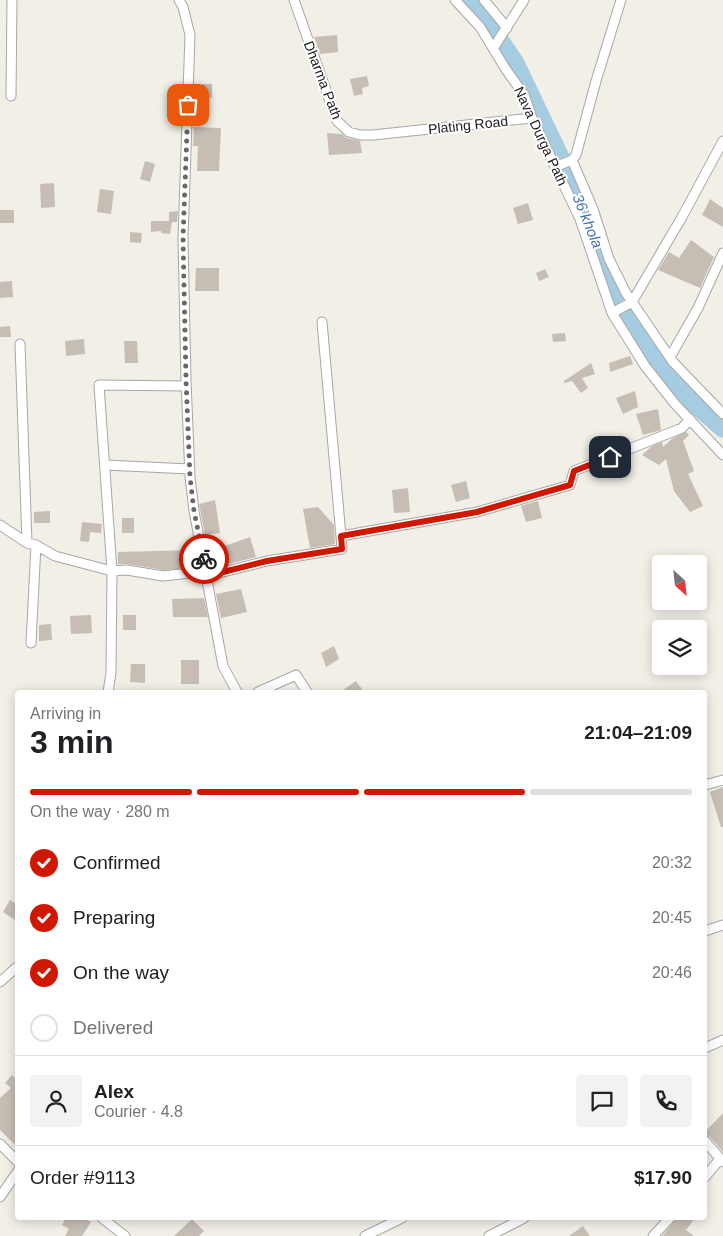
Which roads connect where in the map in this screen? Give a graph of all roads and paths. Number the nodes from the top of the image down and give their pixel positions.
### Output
1 (12, 0) edge
2 (179, 0) edge
3 (294, 0) edge
4 (455, 0) edge
5 (484, 0) edge
6 (524, 0) edge
7 (621, 0) edge
8 (507, 28) junction
9 (494, 47) junction
10 (12, 96) dead end
11 (532, 118) junction
12 (405, 132) joint
13 (723, 141) edge
14 (572, 160) junction
15 (555, 167) junction
16 (723, 253) edge
17 (632, 302) junction
18 (612, 313) junction
19 (322, 322) dead end
20 (20, 344) dead end
21 (670, 357) junction
22 (186, 386) junction
23 (723, 414) edge
24 (690, 418) junction
25 (722, 451) edge
26 (105, 465) junction
27 (190, 469) junction
28 (0, 526) edge
29 (341, 536) junction
30 (31, 544) junction
31 (112, 571) junction
32 (207, 576) junction
33 (31, 643) dead end
34 (108, 690) edge
35 (236, 690) edge
36 (262, 690) edge
37 (306, 690) edge
38 (723, 780) edge
39 (707, 784) edge
40 (723, 925) edge
41 (707, 930) edge
42 (15, 969) edge
43 (0, 982) edge
44 (723, 1040) edge
45 (707, 1047) edge
46 (707, 1143) edge
47 (0, 1144) edge
48 (15, 1159) edge
49 (722, 1161) edge
50 (15, 1175) edge
51 (707, 1175) edge
52 (0, 1197) edge
53 (105, 1220) edge
54 (398, 1220) edge
55 (520, 1220) edge
56 (668, 1220) edge
57 (126, 1236) edge
58 (365, 1236) edge
59 (490, 1236) edge
60 (653, 1236) edge

1 - 10 street
2 - 22 street
3 - 12 street, Dharma Path
4 - 9 street, Nava Durga Path
5 - 8 street
6 - 8 street
7 - 14 street
8 - 9 street
9 - 11 street, Nava Durga Path
11 - 12 street, Plating Road
11 - 15 street, Nava Durga Path
13 - 17 street
14 - 15 street
14 - 17 street
15 - 18 street, Nava Durga Path
16 - 21 street
17 - 18 street
17 - 21 street
18 - 24 street, Nava Durga Path
19 - 29 street
20 - 30 street
21 - 23 street
22 - 26 street
22 - 27 street
24 - 25 street, Nava Durga Path
24 - 29 street
26 - 27 street
26 - 31 street
27 - 32 street
28 - 30 street
29 - 32 street
30 - 31 street
30 - 33 street
31 - 32 street
31 - 34 street
32 - 35 street
36 - 37 street
38 - 39 street
40 - 41 street
42 - 43 street
44 - 45 street
46 - 49 street
47 - 48 street
49 - 51 street
50 - 52 street
53 - 57 street
54 - 58 street
55 - 59 street
56 - 60 street

